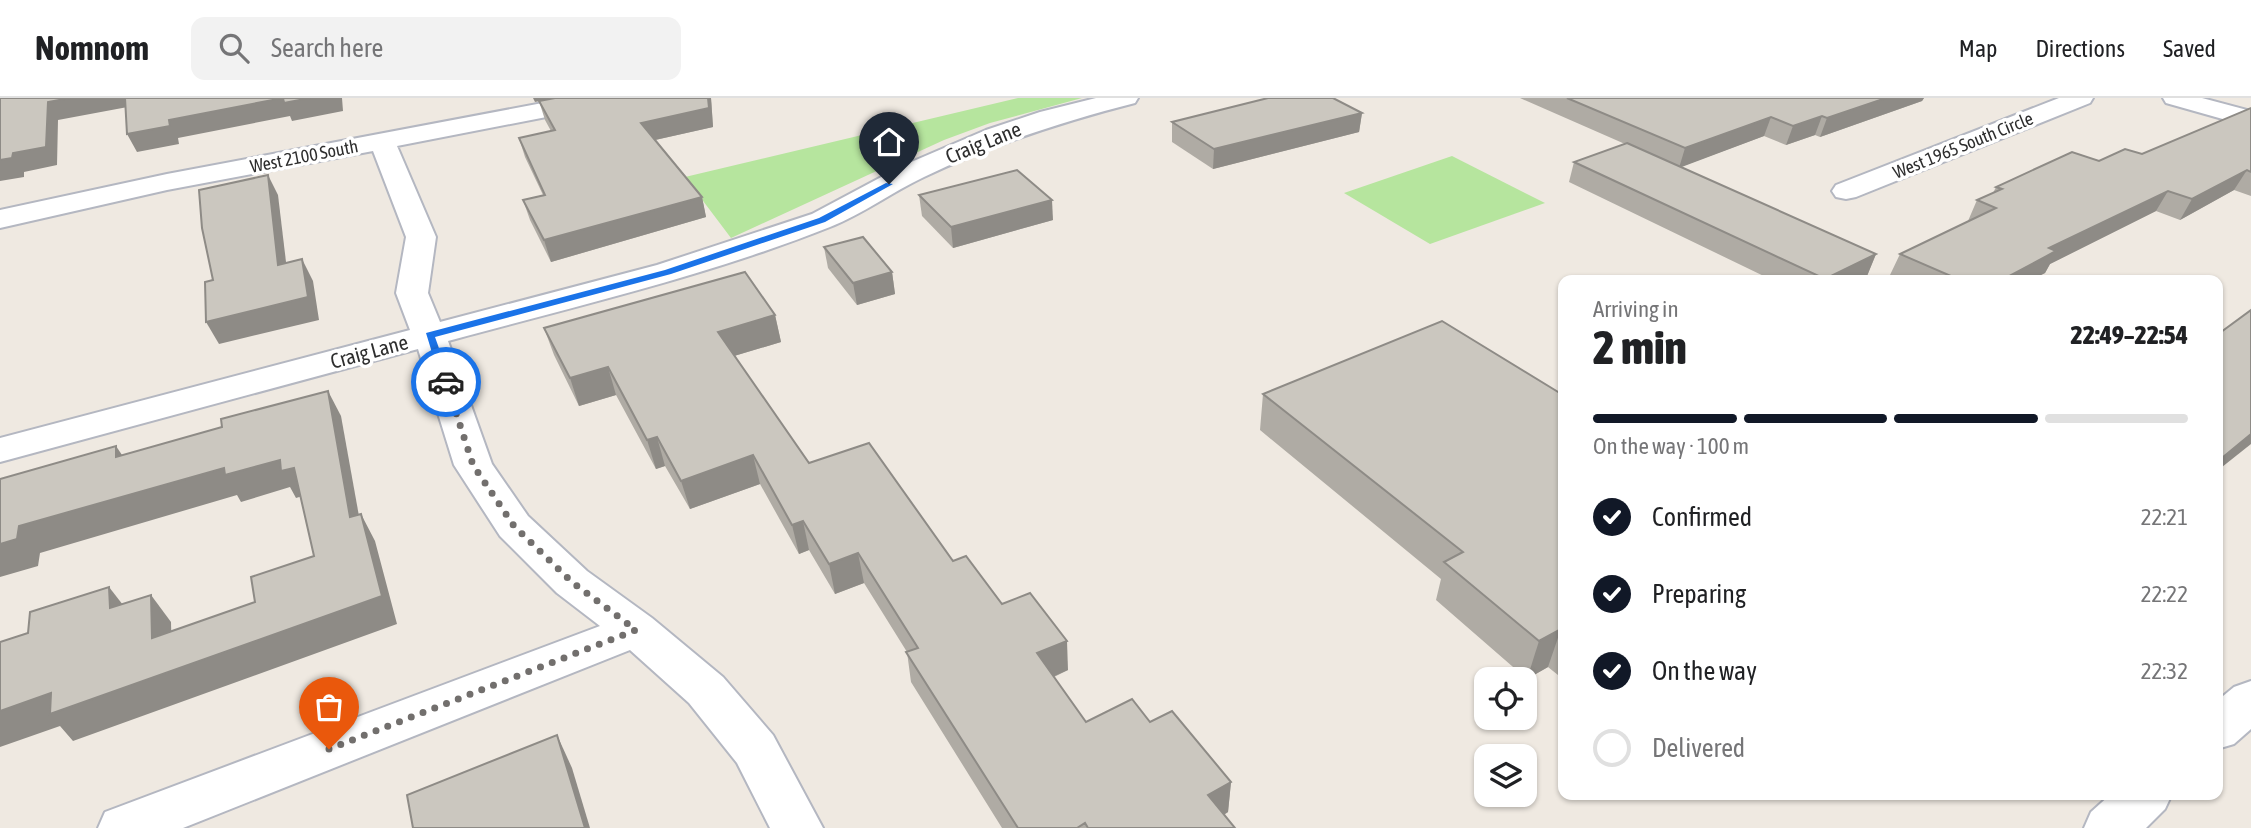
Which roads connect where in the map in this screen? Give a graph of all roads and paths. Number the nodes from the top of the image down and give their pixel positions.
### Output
1 (608, 98) edge
2 (1126, 98) edge
3 (2081, 98) edge
4 (2175, 98) edge
5 (2251, 119) edge
6 (382, 141) junction
7 (1846, 191) dead end
8 (0, 219) edge
9 (430, 335) junction
10 (0, 450) edge
11 (636, 630) junction
12 (2251, 700) edge
13 (2223, 725) edge
14 (2140, 800) edge
15 (124, 828) edge
16 (797, 828) edge
17 (2110, 828) edge

1 - 6 street, West 2100 South
2 - 9 street, Craig Lane
3 - 7 street, West 1965 South Circle
4 - 5 street
6 - 8 street, West 2100 South
6 - 9 street
9 - 10 street, Craig Lane
9 - 11 street
11 - 15 street
11 - 16 street
12 - 13 street
14 - 17 street

